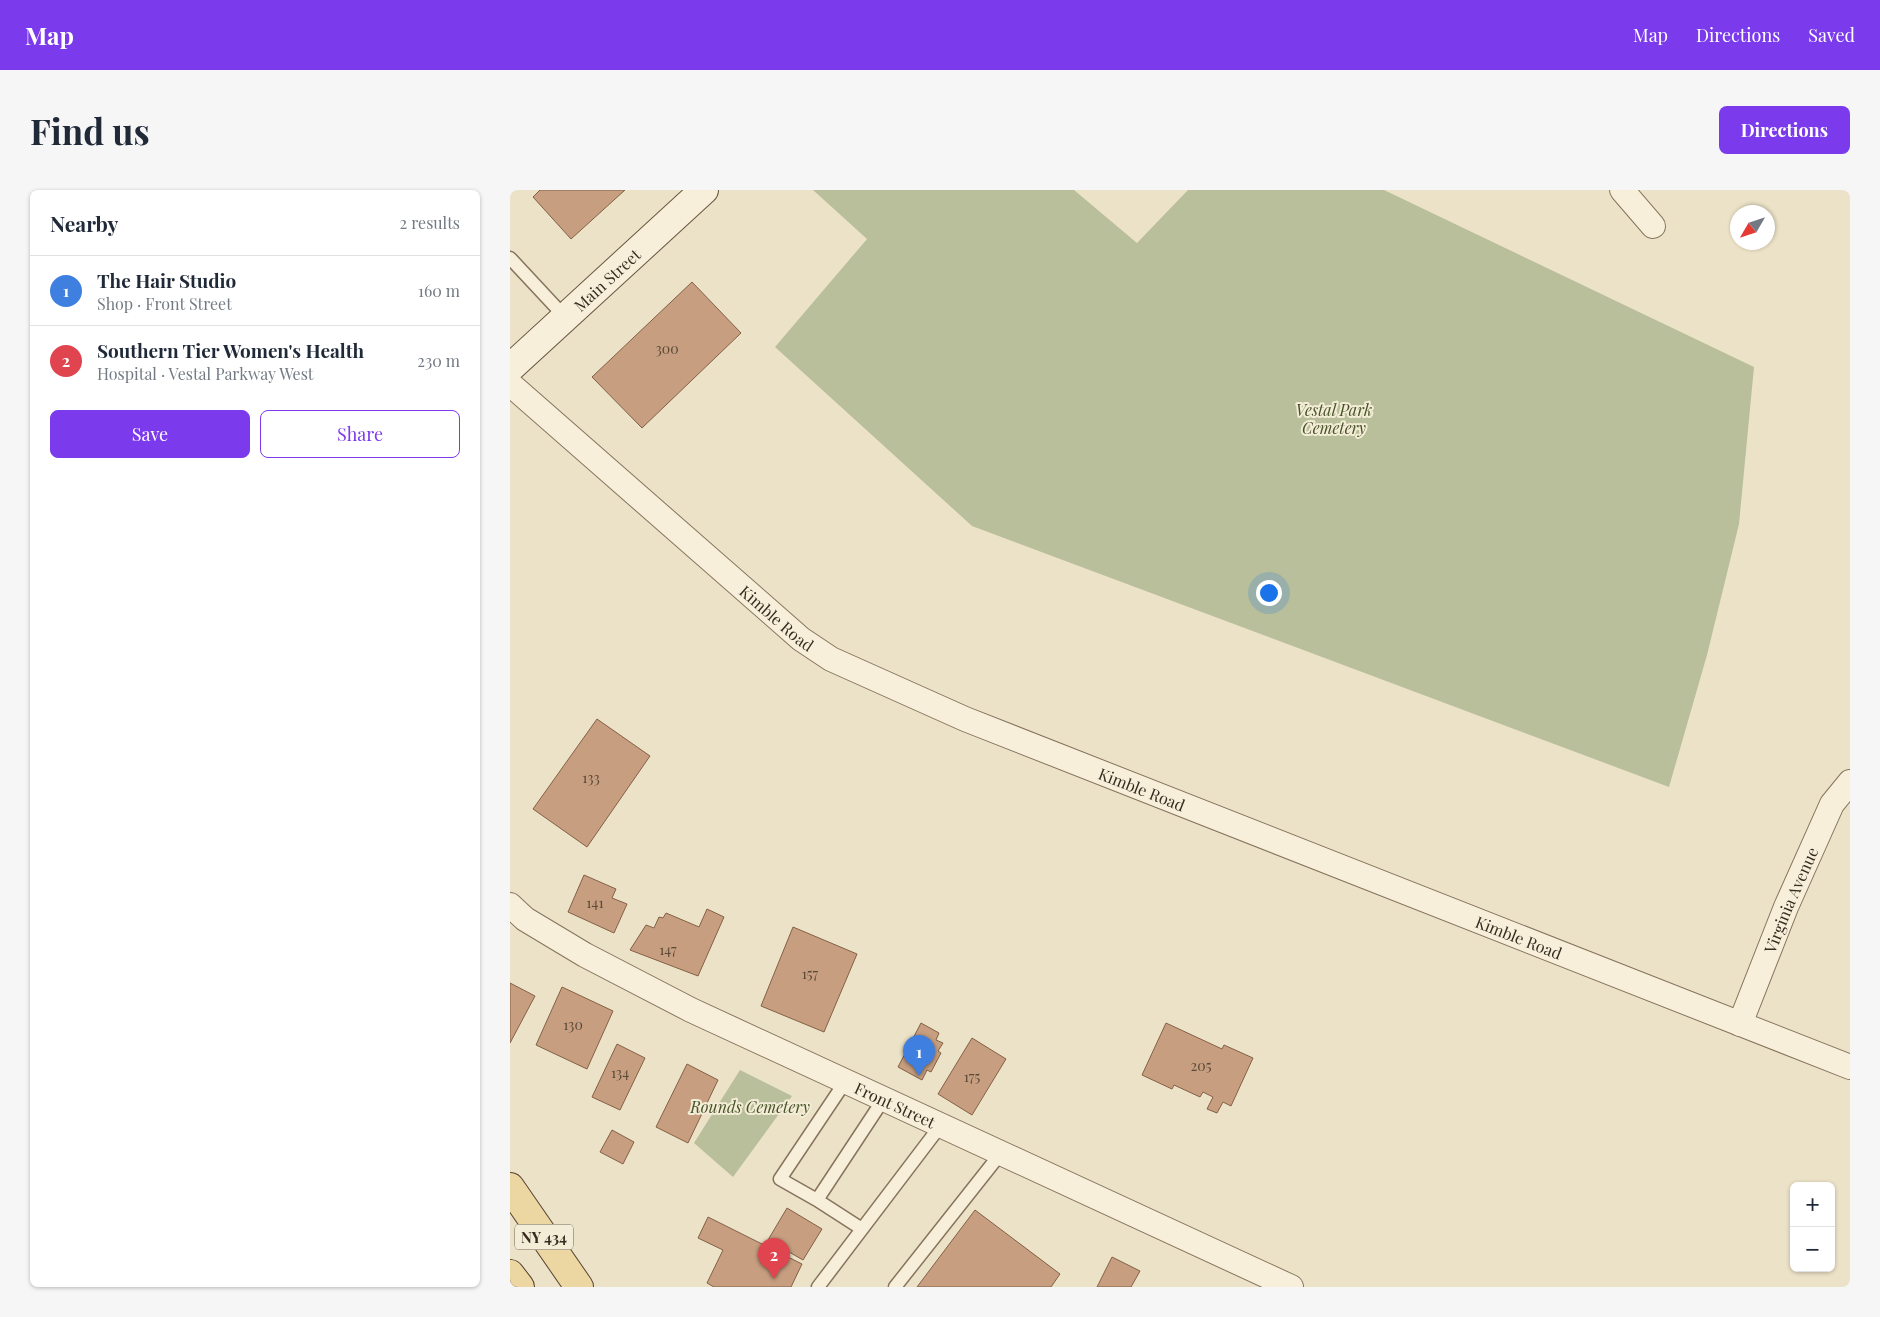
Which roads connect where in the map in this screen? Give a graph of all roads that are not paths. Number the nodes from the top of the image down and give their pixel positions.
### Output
1 (1622, 190) edge
2 (699, 192) edge
3 (1653, 226) dead end
4 (510, 258) edge
5 (565, 317) junction
6 (510, 368) edge
7 (510, 384) edge
8 (1850, 782) edge
9 (515, 916) edge
10 (1740, 1024) junction
11 (1850, 1067) edge
12 (845, 1082) junction
13 (882, 1100) junction
14 (941, 1125) junction
15 (1001, 1153) junction
16 (510, 1188) edge
17 (817, 1200) junction
18 (862, 1229) junction
19 (510, 1274) edge
20 (520, 1287) edge
21 (579, 1287) edge
22 (818, 1287) edge
23 (895, 1287) edge
24 (1291, 1287) edge

1 - 3 street
2 - 5 street, Main Street
4 - 5 lane
5 - 6 street, Main Street
7 - 10 street, Kimble Road
8 - 10 street, Virginia Avenue
9 - 12 street, Front Street
10 - 11 street, Kimble Road
12 - 13 street, Front Street
12 - 17 lane
13 - 14 street, Front Street
13 - 17 lane
14 - 15 street, Front Street
14 - 18 lane
15 - 23 lane
15 - 24 street, Front Street
16 - 21 main road, NY 434
17 - 18 lane
18 - 22 lane
19 - 20 main road

